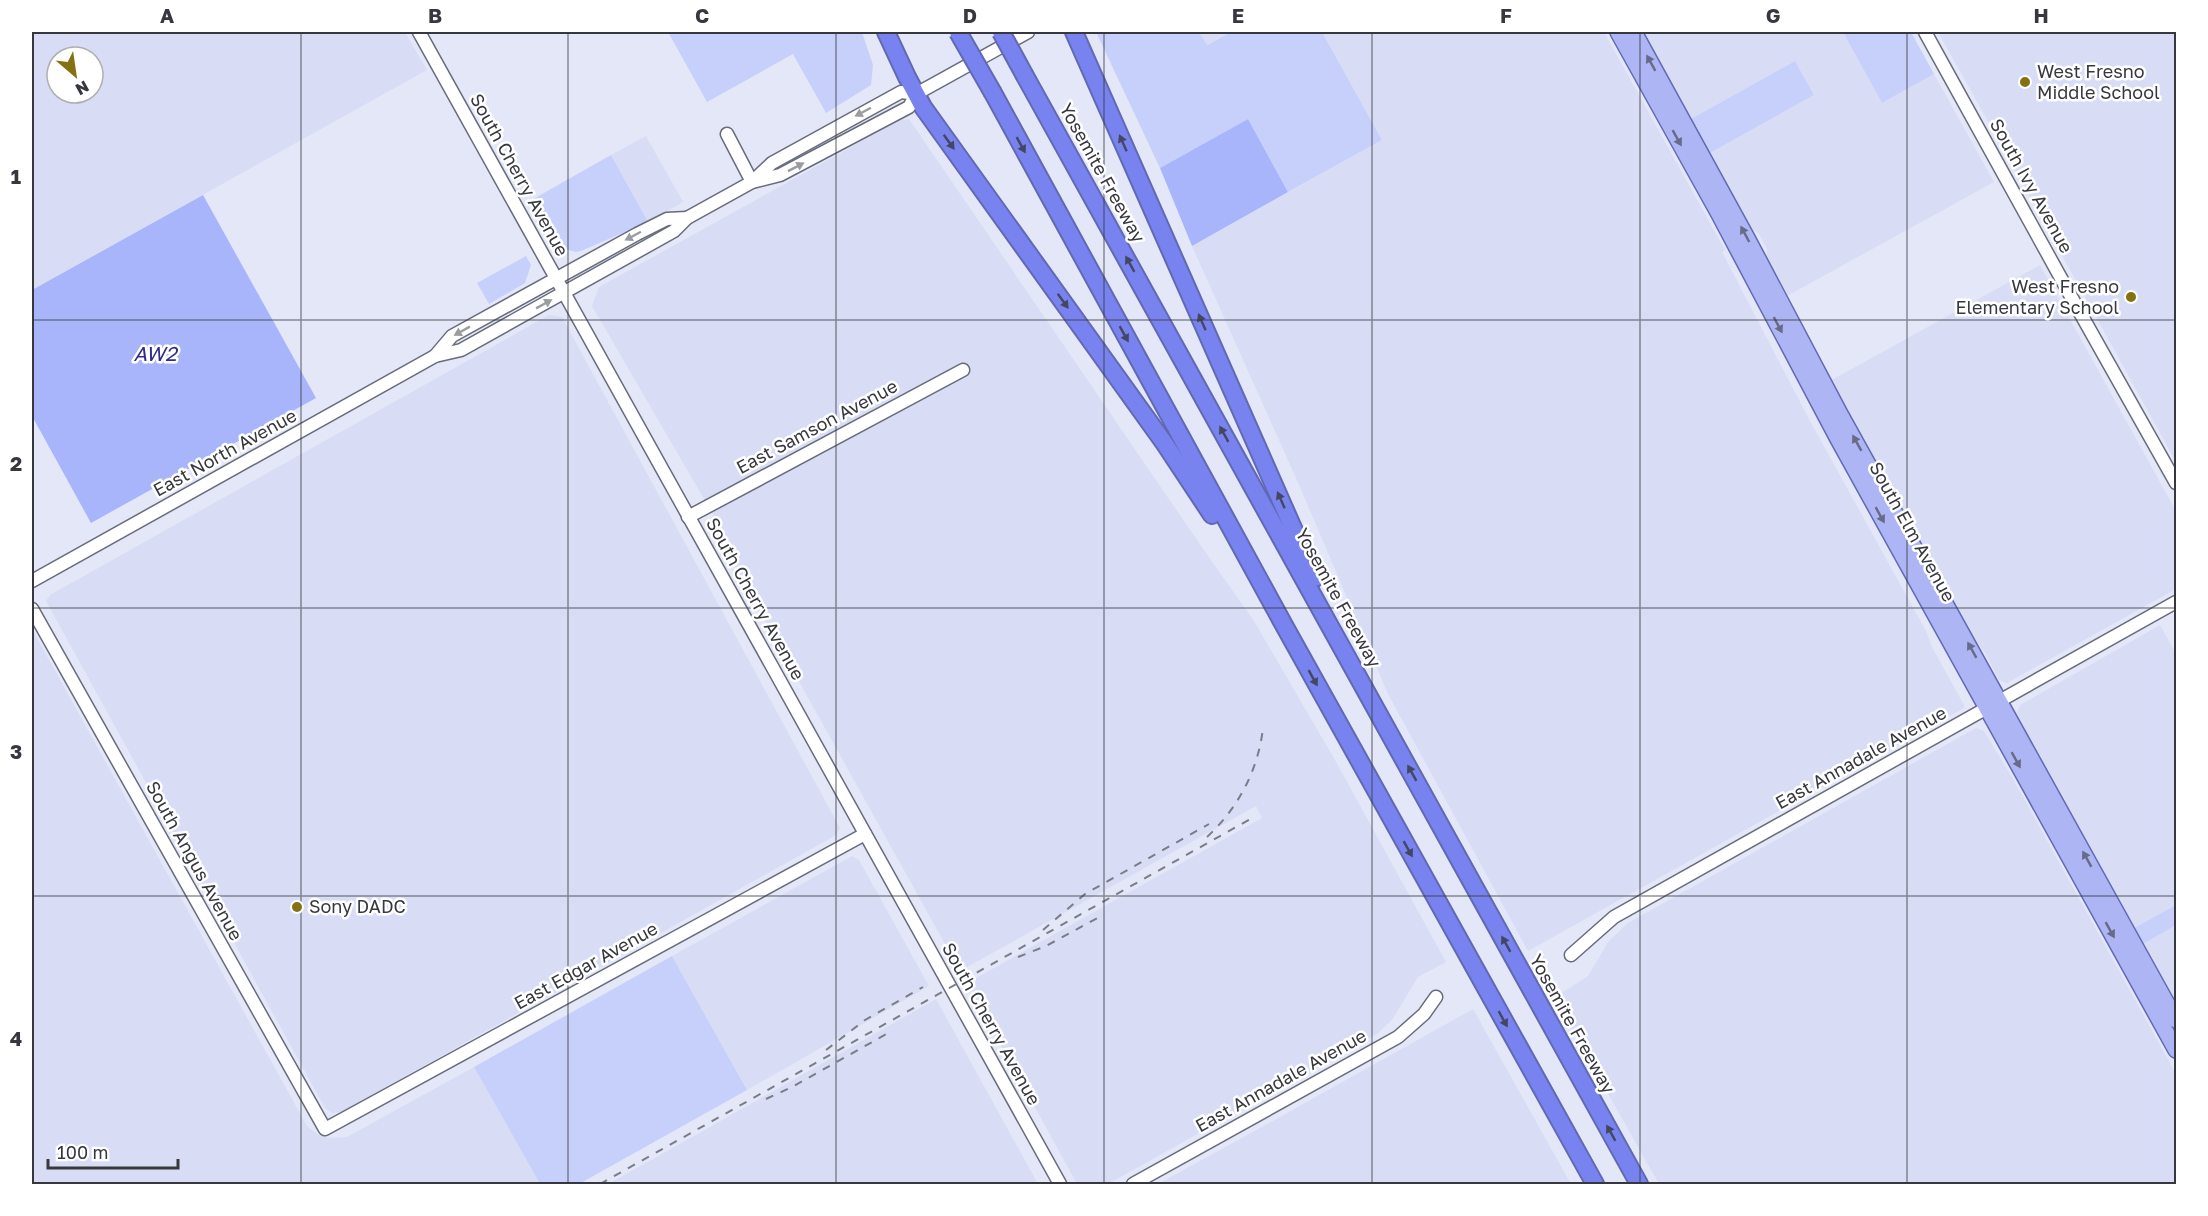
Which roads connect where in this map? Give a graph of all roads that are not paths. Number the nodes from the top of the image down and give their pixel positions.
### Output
1 (419, 32) edge
2 (886, 32) edge
3 (958, 32) edge
4 (1001, 32) edge
5 (1028, 32) edge
6 (1074, 32) edge
7 (1618, 32) edge
8 (1634, 32) edge
9 (1925, 32) edge
10 (916, 94) junction
11 (727, 134) dead end
12 (752, 182) junction
13 (687, 218) junction
14 (1756, 270) junction
15 (556, 279) junction
16 (563, 293) junction
17 (435, 356) junction
18 (963, 370) dead end
19 (2176, 483) edge
20 (688, 517) junction
21 (32, 581) edge
22 (2175, 606) edge
23 (32, 609) edge
24 (1285, 627) junction
25 (1345, 651) junction
26 (1994, 705) junction
27 (865, 834) junction
28 (1571, 955) dead end
29 (1436, 997) dead end
30 (2176, 1020) edge
31 (2176, 1050) edge
32 (325, 1129) joint
33 (1060, 1185) edge
34 (1133, 1185) edge
35 (1595, 1185) edge
36 (1639, 1185) edge

1 - 15 street, South Cherry Avenue
2 - 10 highway
3 -> 24 highway, bridge
25 -> 4 highway, Yosemite Freeway, bridge
5 - 10 street, East North Avenue
25 -> 6 highway
7 -> 14 main road, South Elm Avenue
14 -> 8 main road, South Elm Avenue
9 - 19 street, South Ivy Avenue
10 - 12 street, East North Avenue
10 -> 24 highway
11 - 12 street
12 - 13 street, East North Avenue
13 -> 15 street, East North Avenue
13 - 16 street, East North Avenue
14 - 26 main road, South Elm Avenue
15 - 16 street, South Cherry Avenue
15 -> 17 street, East North Avenue
17 -> 16 street, East North Avenue
16 - 20 street, South Cherry Avenue
17 - 21 street, East North Avenue
18 - 20 street, East Samson Avenue
20 - 27 street, South Cherry Avenue
22 - 26 street, East Annadale Avenue
23 - 32 street, South Angus Avenue
24 -> 35 highway
36 -> 25 highway, Yosemite Freeway
26 - 28 street, East Annadale Avenue
30 -> 26 main road, South Elm Avenue
26 -> 31 main road, South Elm Avenue
27 - 32 street, East Edgar Avenue
27 - 33 street, South Cherry Avenue
29 - 34 street, East Annadale Avenue

